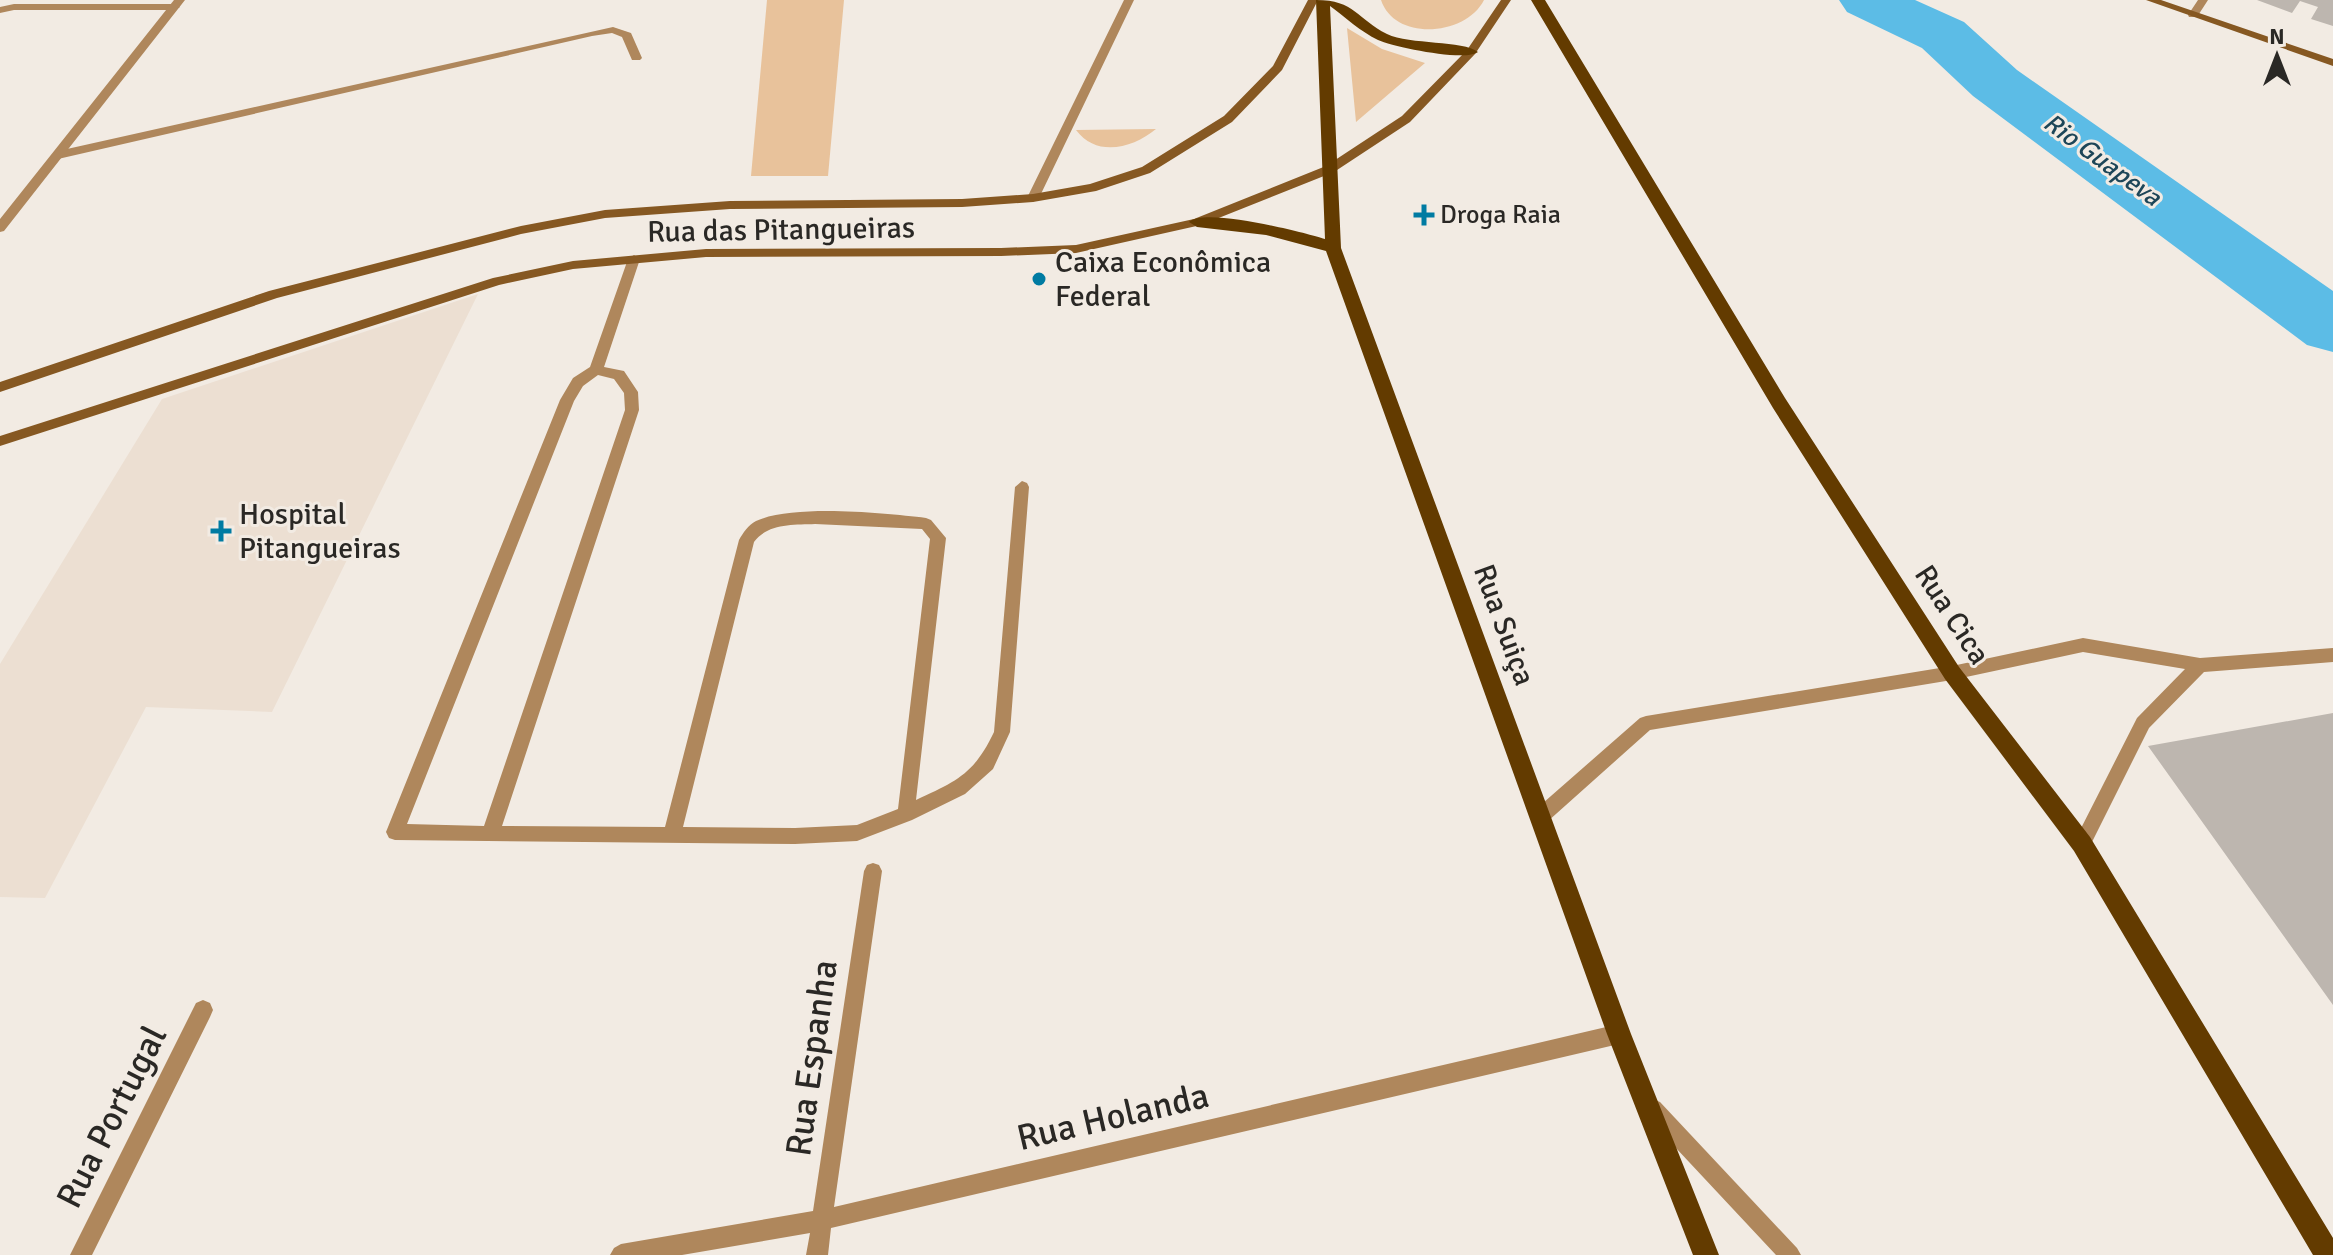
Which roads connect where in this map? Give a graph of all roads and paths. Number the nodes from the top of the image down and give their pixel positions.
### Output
1 (1129, 0) edge
2 (1313, 0) edge
3 (1323, 0) edge
4 (1330, 0) edge
5 (1506, 0) edge
6 (1538, 0) edge
7 (2151, 0) edge
8 (2203, 0) edge
9 (177, 3) edge
10 (0, 10) edge
11 (2193, 15) junction
12 (1471, 52) junction
13 (636, 58) dead end
14 (2333, 63) edge
15 (58, 155) junction
16 (1330, 169) junction
17 (1033, 198) junction
18 (1197, 222) junction
19 (0, 228) edge
20 (1333, 248) junction
21 (634, 259) junction
22 (596, 370) junction
23 (0, 387) edge
24 (0, 441) edge
25 (1022, 487) dead end
26 (2333, 655) edge
27 (2200, 665) junction
28 (1952, 673) junction
29 (906, 814) junction
30 (1541, 816) junction
31 (490, 834) junction
32 (672, 835) junction
33 (2082, 844) junction
34 (873, 871) dead end
35 (203, 1010) dead end
36 (1619, 1034) junction
37 (1647, 1102) junction
38 (823, 1220) junction
39 (81, 1255) edge
40 (621, 1255) edge
41 (817, 1255) edge
42 (1706, 1255) edge
43 (1790, 1255) edge
44 (2328, 1255) edge

1 - 17 street
2 - 17 main road, Rua das Pitangueiras
3 - 16 main road, Rua Suiça
4 - 12 main road
5 - 12 main road, Rua das Pitangueiras
6 - 28 main road, Rua Cica
7 - 11 main road
8 - 11 street
9 - 10 street
9 - 15 street
11 - 14 main road
12 - 16 main road, Rua das Pitangueiras
13 - 15 street
15 - 19 street
16 - 18 main road, Rua das Pitangueiras
16 - 20 main road, Rua Suiça
17 - 23 main road, Rua das Pitangueiras
18 - 20 main road
18 - 21 main road, Rua das Pitangueiras
20 - 30 main road, Rua Suiça
21 - 22 street
21 - 24 main road, Rua das Pitangueiras
22 - 31 street
22 - 31 street
25 - 29 street
26 - 27 street
27 - 28 street
27 - 33 street
28 - 30 street
28 - 33 main road, Rua Cica
29 - 32 street
29 - 32 street
30 - 36 main road, Rua Suiça
31 - 32 street
33 - 44 main road, Rua Cica
34 - 38 street, Rua Espanha
35 - 39 street, Rua Portugal
36 - 37 main road, Rua Suiça
36 - 38 street, Rua Holanda
37 - 42 main road, Rua Suiça
37 - 43 street
38 - 40 street, Rua Holanda
38 - 41 street, Rua Espanha

